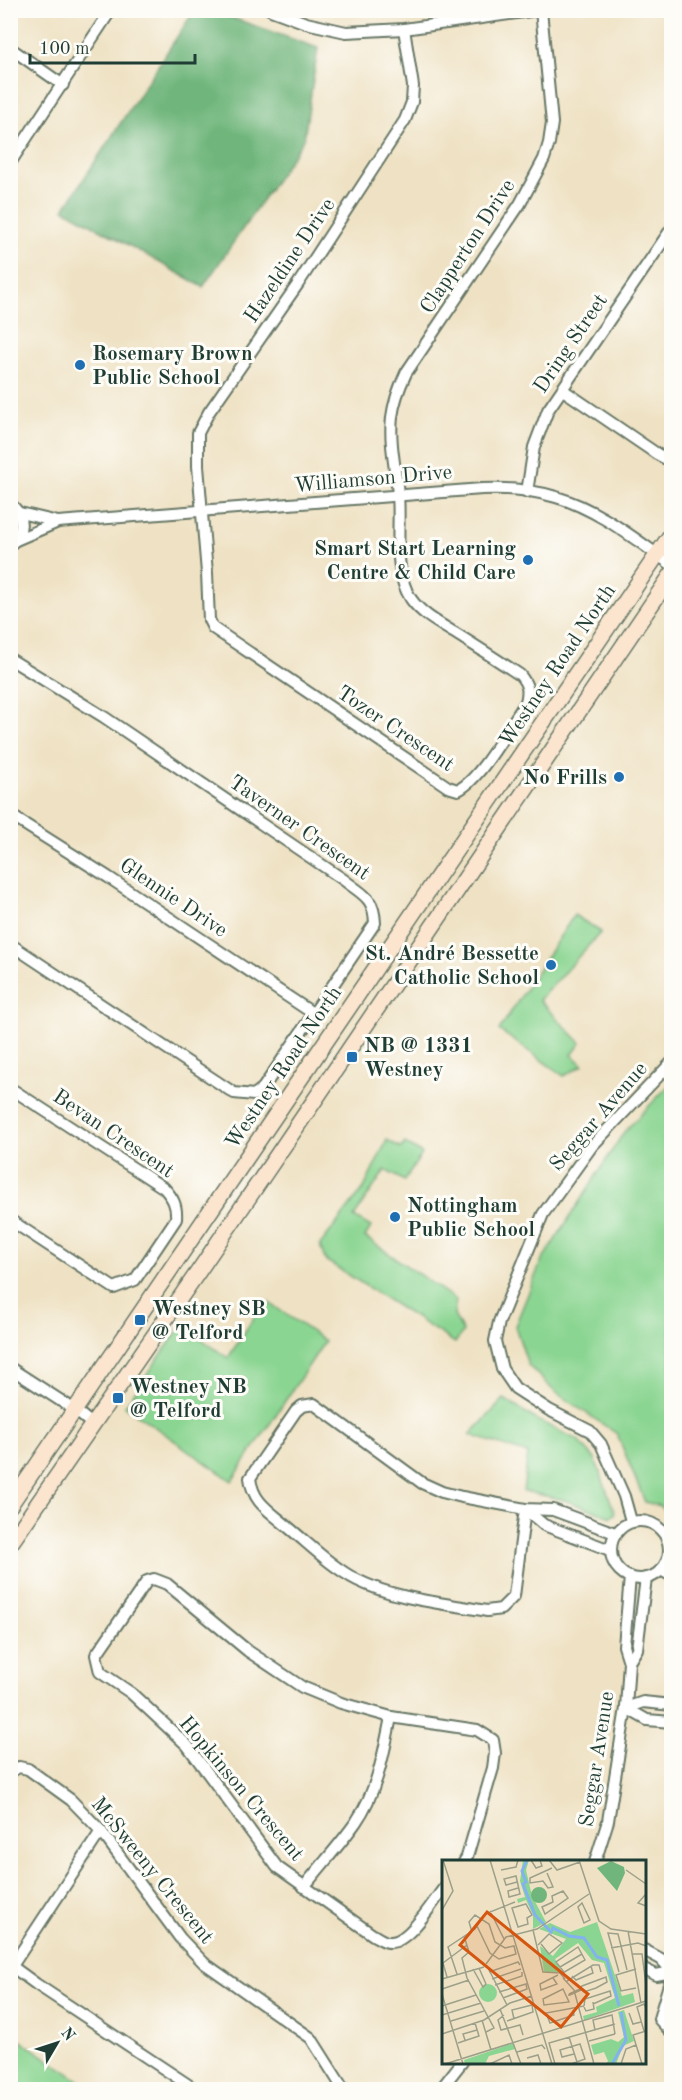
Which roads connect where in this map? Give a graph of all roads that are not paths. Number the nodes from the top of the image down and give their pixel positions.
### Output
1 (111, 10) edge
2 (271, 10) edge
3 (539, 10) edge
4 (284, 13) edge
5 (404, 29) junction
6 (10, 48) edge
7 (63, 85) junction
8 (10, 163) edge
9 (672, 228) edge
10 (563, 390) junction
11 (672, 462) edge
12 (527, 492) junction
13 (398, 495) junction
14 (10, 504) edge
15 (202, 512) junction
16 (20, 513) junction
17 (58, 522) junction
18 (672, 533) edge
19 (13, 543) edge
20 (657, 555) junction
21 (672, 565) edge
22 (672, 574) edge
23 (10, 659) edge
24 (10, 815) edge
25 (10, 944) edge
26 (314, 1014) junction
27 (672, 1062) edge
28 (10, 1088) edge
29 (10, 1220) edge
30 (10, 1368) edge
31 (75, 1410) junction
32 (93, 1425) junction
33 (10, 1505) edge
34 (525, 1509) junction
35 (632, 1521) junction
36 (615, 1533) junction
37 (10, 1544) edge
38 (610, 1550) junction
39 (670, 1555) edge
40 (661, 1570) junction
41 (672, 1576) edge
42 (630, 1577) junction
43 (646, 1578) junction
44 (629, 1662) junction
45 (672, 1705) edge
46 (626, 1708) junction
47 (391, 1717) junction
48 (672, 1722) edge
49 (10, 1772) edge
50 (101, 1831) junction
51 (468, 1860) edge
52 (596, 1860) edge
53 (304, 1887) junction
54 (442, 1891) edge
55 (646, 1951) edge
56 (11, 1966) edge
57 (646, 1970) edge
58 (672, 1972) edge
59 (672, 2033) edge
60 (460, 2064) edge
61 (338, 2087) edge
62 (196, 2090) edge
63 (440, 2090) edge

1 - 7 street
2 - 4 street
3 - 5 street
3 - 13 street, Clapperton Drive
4 - 5 street
5 - 15 street, Hazeldine Drive
6 - 7 street
7 - 8 street
9 - 10 street, Dring Street
10 - 11 street
10 - 12 street, Dring Street
12 - 13 street, Williamson Drive
12 - 20 street, Williamson Drive
13 - 15 street, Williamson Drive
13 - 15 street, Tozer Crescent
14 - 16 street
15 - 17 street, Williamson Drive
16 - 17 street, Williamson Drive
16 - 19 street
17 - 19 street, Williamson Drive
18 - 20 main road, Westney Road North
20 - 21 street, Williamson Drive
20 - 31 main road, Westney Road North
22 - 32 main road, Westney Road North
23 - 26 street, Taverner Crescent
24 - 26 street, Glennie Drive
25 - 26 street, Taverner Crescent
27 - 35 street, Seggar Avenue
28 - 29 street, Bevan Crescent
30 - 31 street
31 - 32 street
31 - 33 main road, Westney Road North
32 - 37 main road, Westney Road North
34 - 34 street
34 - 36 street
34 - 38 street
35 - 36 street
35 - 39 street
36 - 38 street
38 - 42 street
39 - 40 street
40 - 41 street
40 - 43 street
42 - 43 street
42 - 44 street, Seggar Avenue
43 - 44 street, Seggar Avenue
44 - 46 street, Seggar Avenue
45 - 46 street
46 - 48 street
46 - 52 street, Seggar Avenue
47 - 51 street, Hopkinson Crescent
47 - 53 street
47 - 53 street, Hopkinson Crescent
49 - 50 street, McSweeny Crescent
50 - 56 street
50 - 61 street, McSweeny Crescent
53 - 54 street, Hopkinson Crescent
55 - 58 street
56 - 62 street
57 - 58 street
58 - 59 street
60 - 63 street

